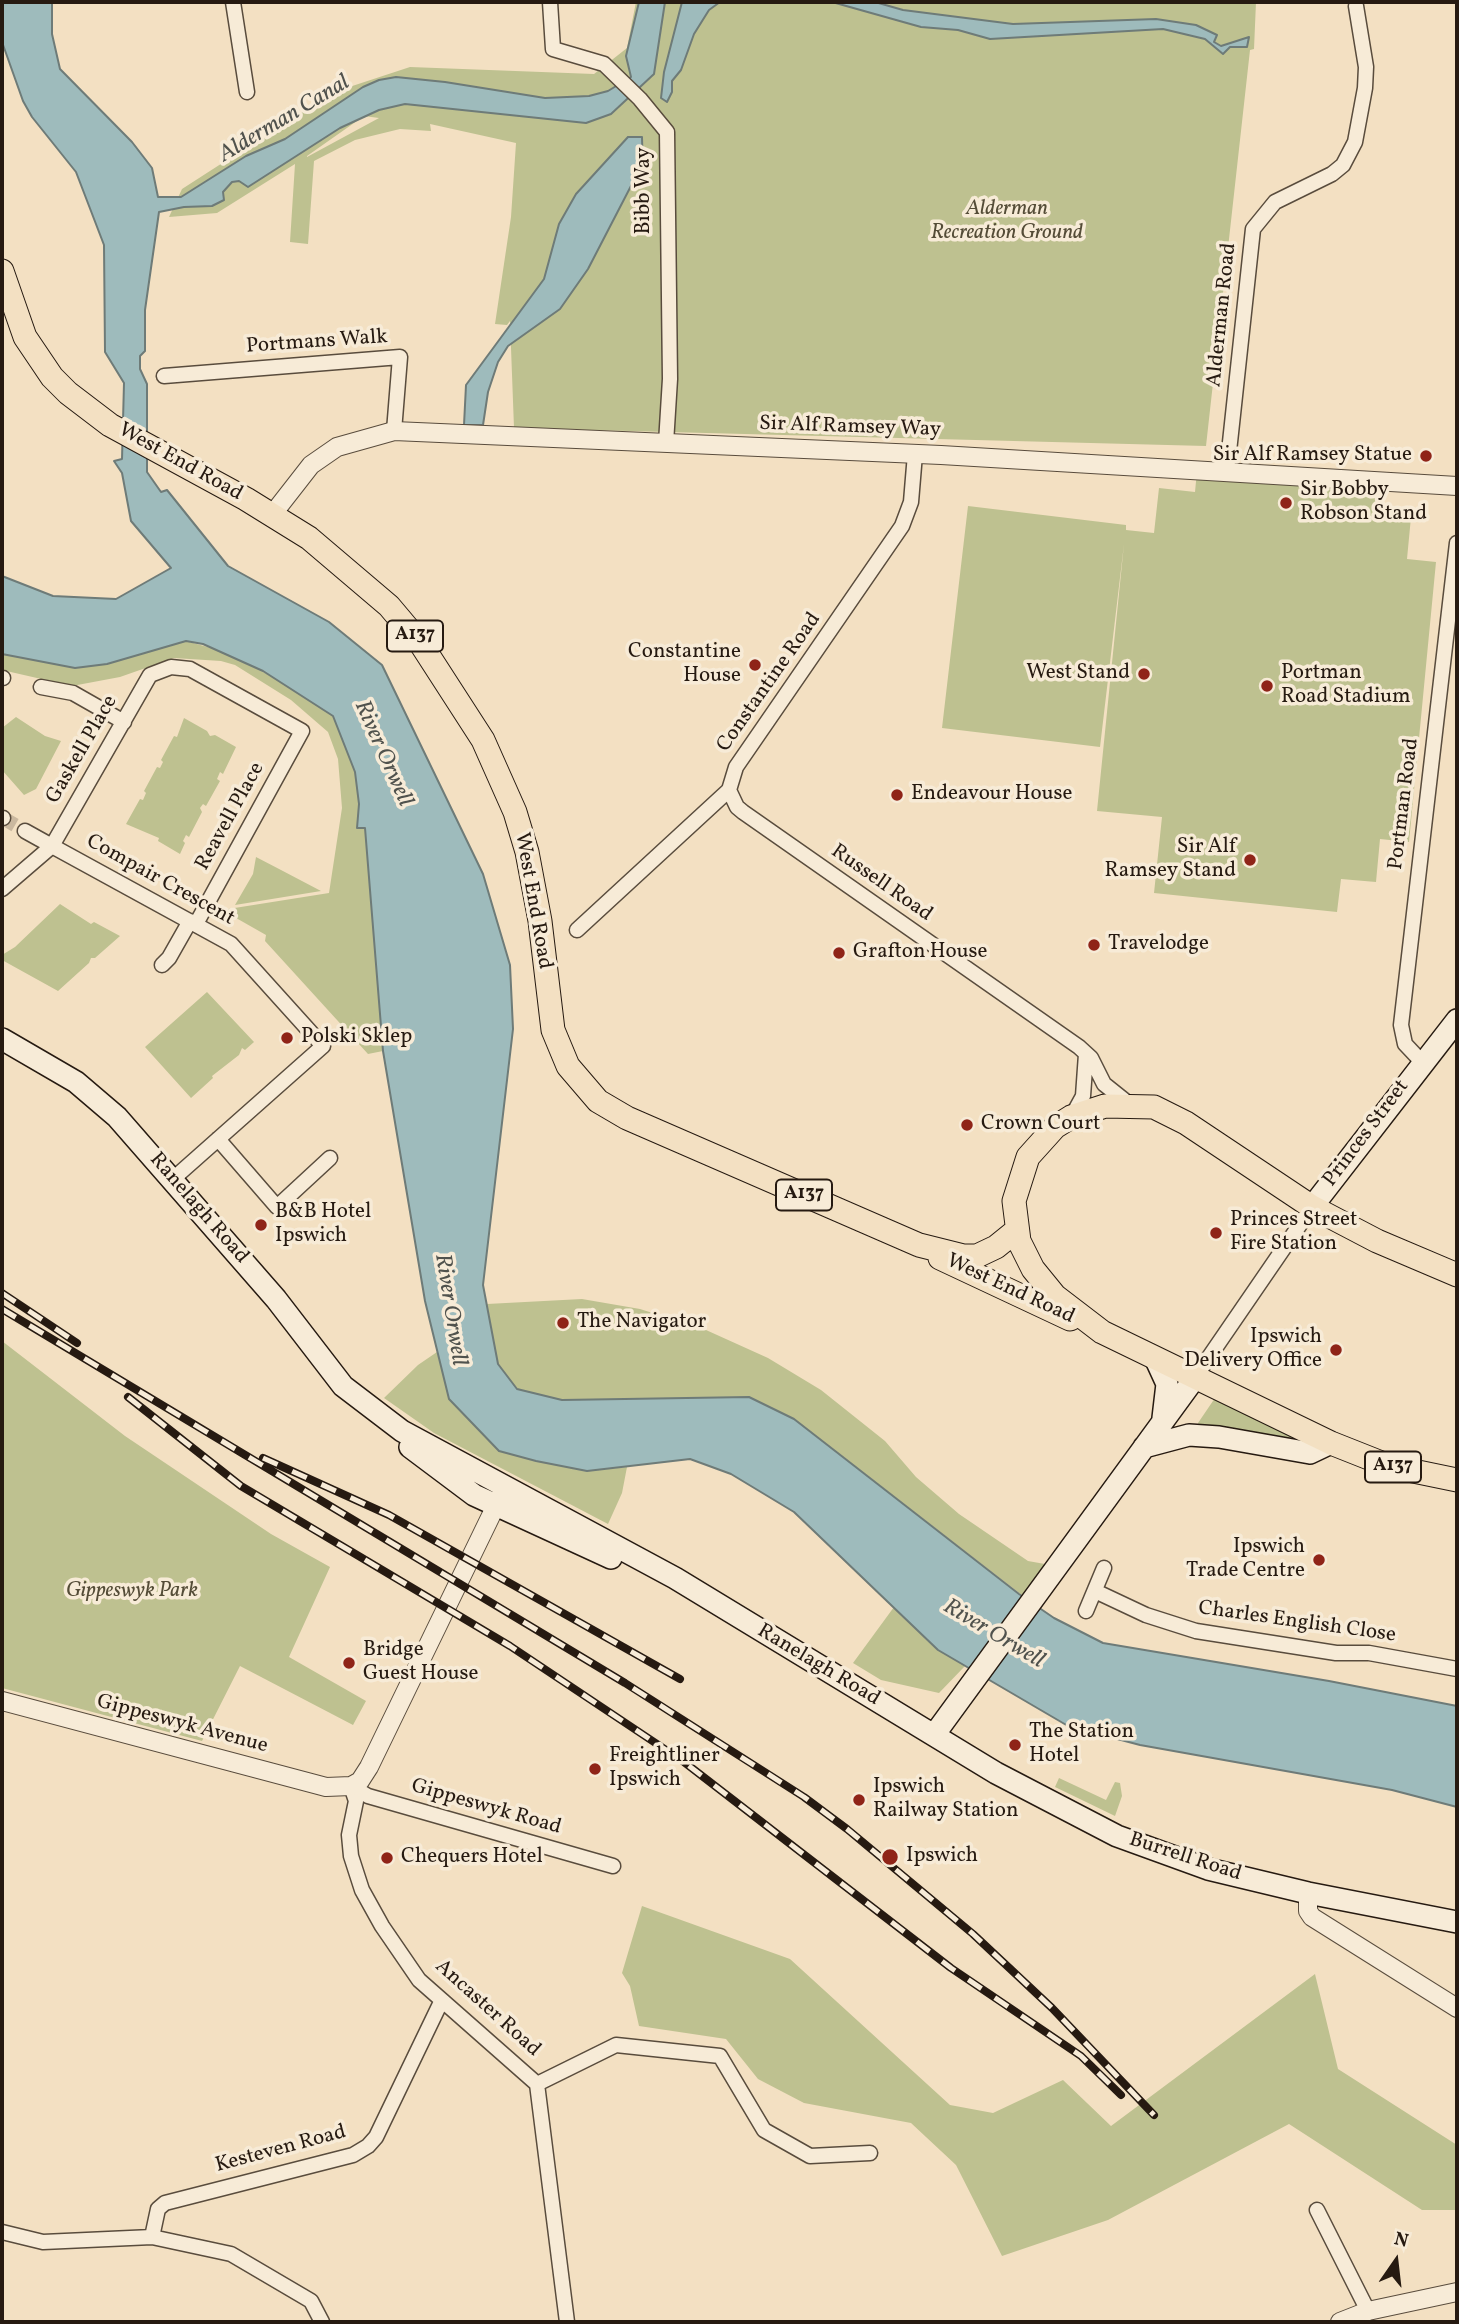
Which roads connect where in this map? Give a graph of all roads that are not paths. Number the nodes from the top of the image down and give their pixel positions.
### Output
1 (233, 2) edge
2 (550, 2) edge
3 (1356, 6) dead end
4 (247, 92) dead end
5 (2, 271) edge
6 (164, 376) dead end
7 (394, 431) junction
8 (666, 443) junction
9 (915, 454) junction
10 (1227, 470) junction
11 (1457, 486) edge
12 (272, 515) junction
13 (1457, 543) edge
14 (41, 687) dead end
15 (124, 722) junction
16 (302, 731) joint
17 (729, 790) junction
18 (24, 831) tunnel mouth
19 (52, 846) junction
20 (2, 889) edge
21 (193, 923) junction
22 (577, 930) dead end
23 (162, 965) dead end
24 (1457, 1020) edge
25 (2, 1040) edge
26 (1086, 1054) junction
27 (1422, 1062) junction
28 (1129, 1104) junction
29 (1071, 1117) junction
30 (218, 1139) junction
31 (330, 1158) dead end
32 (1343, 1167) junction
33 (173, 1179) junction
34 (1312, 1207) junction
35 (1345, 1224) junction
36 (1017, 1230) junction
37 (919, 1245) junction
38 (1457, 1275) edge
39 (1102, 1332) junction
40 (1156, 1360) junction
41 (1194, 1379) junction
42 (1162, 1424) junction
43 (1331, 1443) junction
44 (1144, 1447) junction
45 (1457, 1480) edge
46 (500, 1496) junction
47 (1104, 1569) dead end
48 (1095, 1591) junction
49 (1086, 1611) dead end
50 (1457, 1669) edge
51 (2, 1701) edge
52 (934, 1735) junction
53 (351, 1786) junction
54 (613, 1866) dead end
55 (1308, 1893) junction
56 (1457, 1922) edge
57 (441, 2002) junction
58 (1457, 2008) edge
59 (537, 2084) junction
60 (870, 2152) dead end
61 (1317, 2210) dead end
62 (2, 2232) edge
63 (152, 2237) junction
64 (1457, 2292) edge
65 (1368, 2311) junction
66 (322, 2322) edge
67 (567, 2322) edge
68 (1340, 2322) edge

1 - 4 street
2 - 8 street, Bibb Way
3 - 10 street, Alderman Road
5 - 12 main road, West End Road / A137
6 - 7 street, Portmans Walk
7 - 8 street, Sir Alf Ramsey Way
7 - 12 street, Sir Alf Ramsey Way
8 - 9 street, Sir Alf Ramsey Way
9 - 10 street, Sir Alf Ramsey Way
9 - 17 street, Constantine Road
10 - 11 street, Sir Alf Ramsey Way
12 - 37 main road, West End Road / A137
13 - 27 street, Portman Road
14 - 15 street
15 - 16 street, Gaskell Place
15 - 19 street, Gaskell Place
16 - 21 street, Reavell Place
17 - 22 street, Constantine Road
17 - 26 street, Russell Road
18 - 19 street
19 - 20 street, Compair Crescent
19 - 21 street, Compair Crescent
21 - 23 street, Reavell Place
21 - 30 street, Compair Crescent
24 - 27 main road, Princes Street
25 - 33 main road, Ranelagh Road
26 - 28 street, Russell Road
26 - 29 street
27 - 32 main road, Princes Street
28 - 29 main road, A137
28 - 34 main road, A137
29 - 36 main road, A137
30 - 31 street
30 - 33 street, Compair Crescent
32 - 34 main road, Princes Street
32 - 35 main road
33 - 46 main road, Ranelagh Road
34 - 35 main road, A137
34 - 41 street, Princes Street
35 - 38 main road, A137
36 - 37 main road, West End Road / A137
36 - 39 main road, A137
37 - 39 main road, West End Road / A137
39 - 40 main road, A137
40 - 41 main road, A137
40 - 42 main road, Princes Street
41 - 42 main road, Princes Street
41 - 43 main road, A137
42 - 44 main road, Princes Street
43 - 44 main road
43 - 45 main road, A137
44 - 52 main road, Princes Street
46 - 52 main road, Ranelagh Road
46 - 53 street
47 - 48 street
48 - 49 street
48 - 50 street, Charles English Close
51 - 53 street, Gippeswyk Avenue
52 - 55 main road, Burrell Road
53 - 54 street, Gippeswyk Road
53 - 57 street, Ancaster Road
55 - 56 main road, Burrell Road
55 - 58 street
57 - 59 street, Ancaster Road
57 - 63 street, Kesteven Road
59 - 60 street
59 - 67 street, Ancaster Road
61 - 65 street
62 - 63 street
63 - 66 street
64 - 65 street
65 - 68 street

